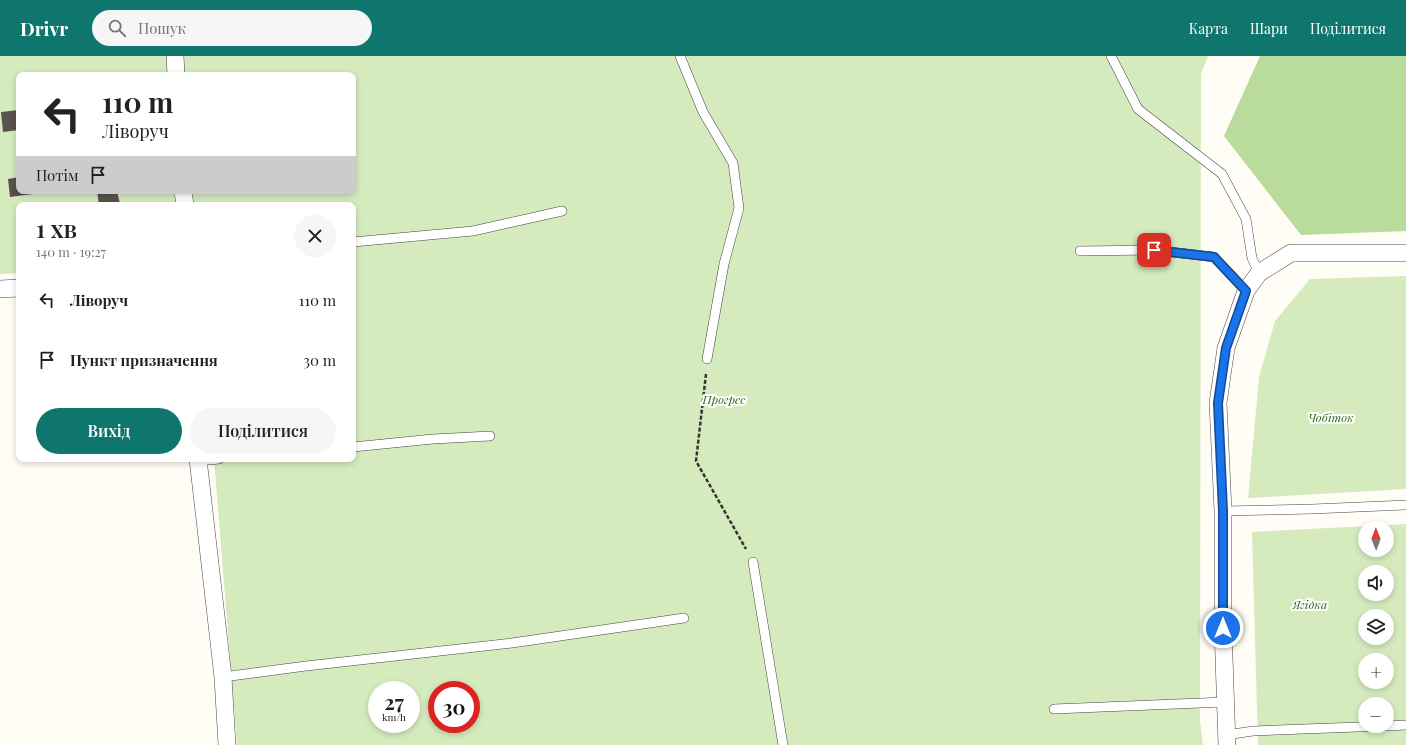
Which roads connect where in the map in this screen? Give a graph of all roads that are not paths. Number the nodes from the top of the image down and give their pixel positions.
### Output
1 (176, 56) edge
2 (680, 56) edge
3 (1111, 56) edge
4 (176, 72) edge
5 (562, 211) dead end
6 (356, 242) edge
7 (1080, 251) dead end
8 (1406, 252) edge
9 (1259, 273) junction
10 (16, 288) edge
11 (0, 289) edge
12 (1246, 291) junction
13 (707, 359) road end
14 (490, 436) dead end
15 (356, 447) edge
16 (198, 462) edge
17 (1406, 505) edge
18 (1223, 511) junction
19 (753, 562) road end
20 (684, 618) dead end
21 (222, 677) junction
22 (1225, 702) junction
23 (1054, 709) dead end
24 (1406, 725) edge
25 (1394, 726) edge
26 (1358, 727) edge
27 (1226, 740) edge
28 (227, 745) edge
29 (783, 745) edge

1 - 4 street
2 - 13 lane
3 - 9 lane
5 - 6 lane
7 - 12 lane
8 - 9 street
9 - 12 street
10 - 11 street
12 - 18 street
14 - 15 lane
16 - 21 street
17 - 18 lane
18 - 22 street
19 - 29 lane
20 - 21 lane
21 - 28 street
22 - 23 lane
22 - 27 street
24 - 25 lane
26 - 27 lane

